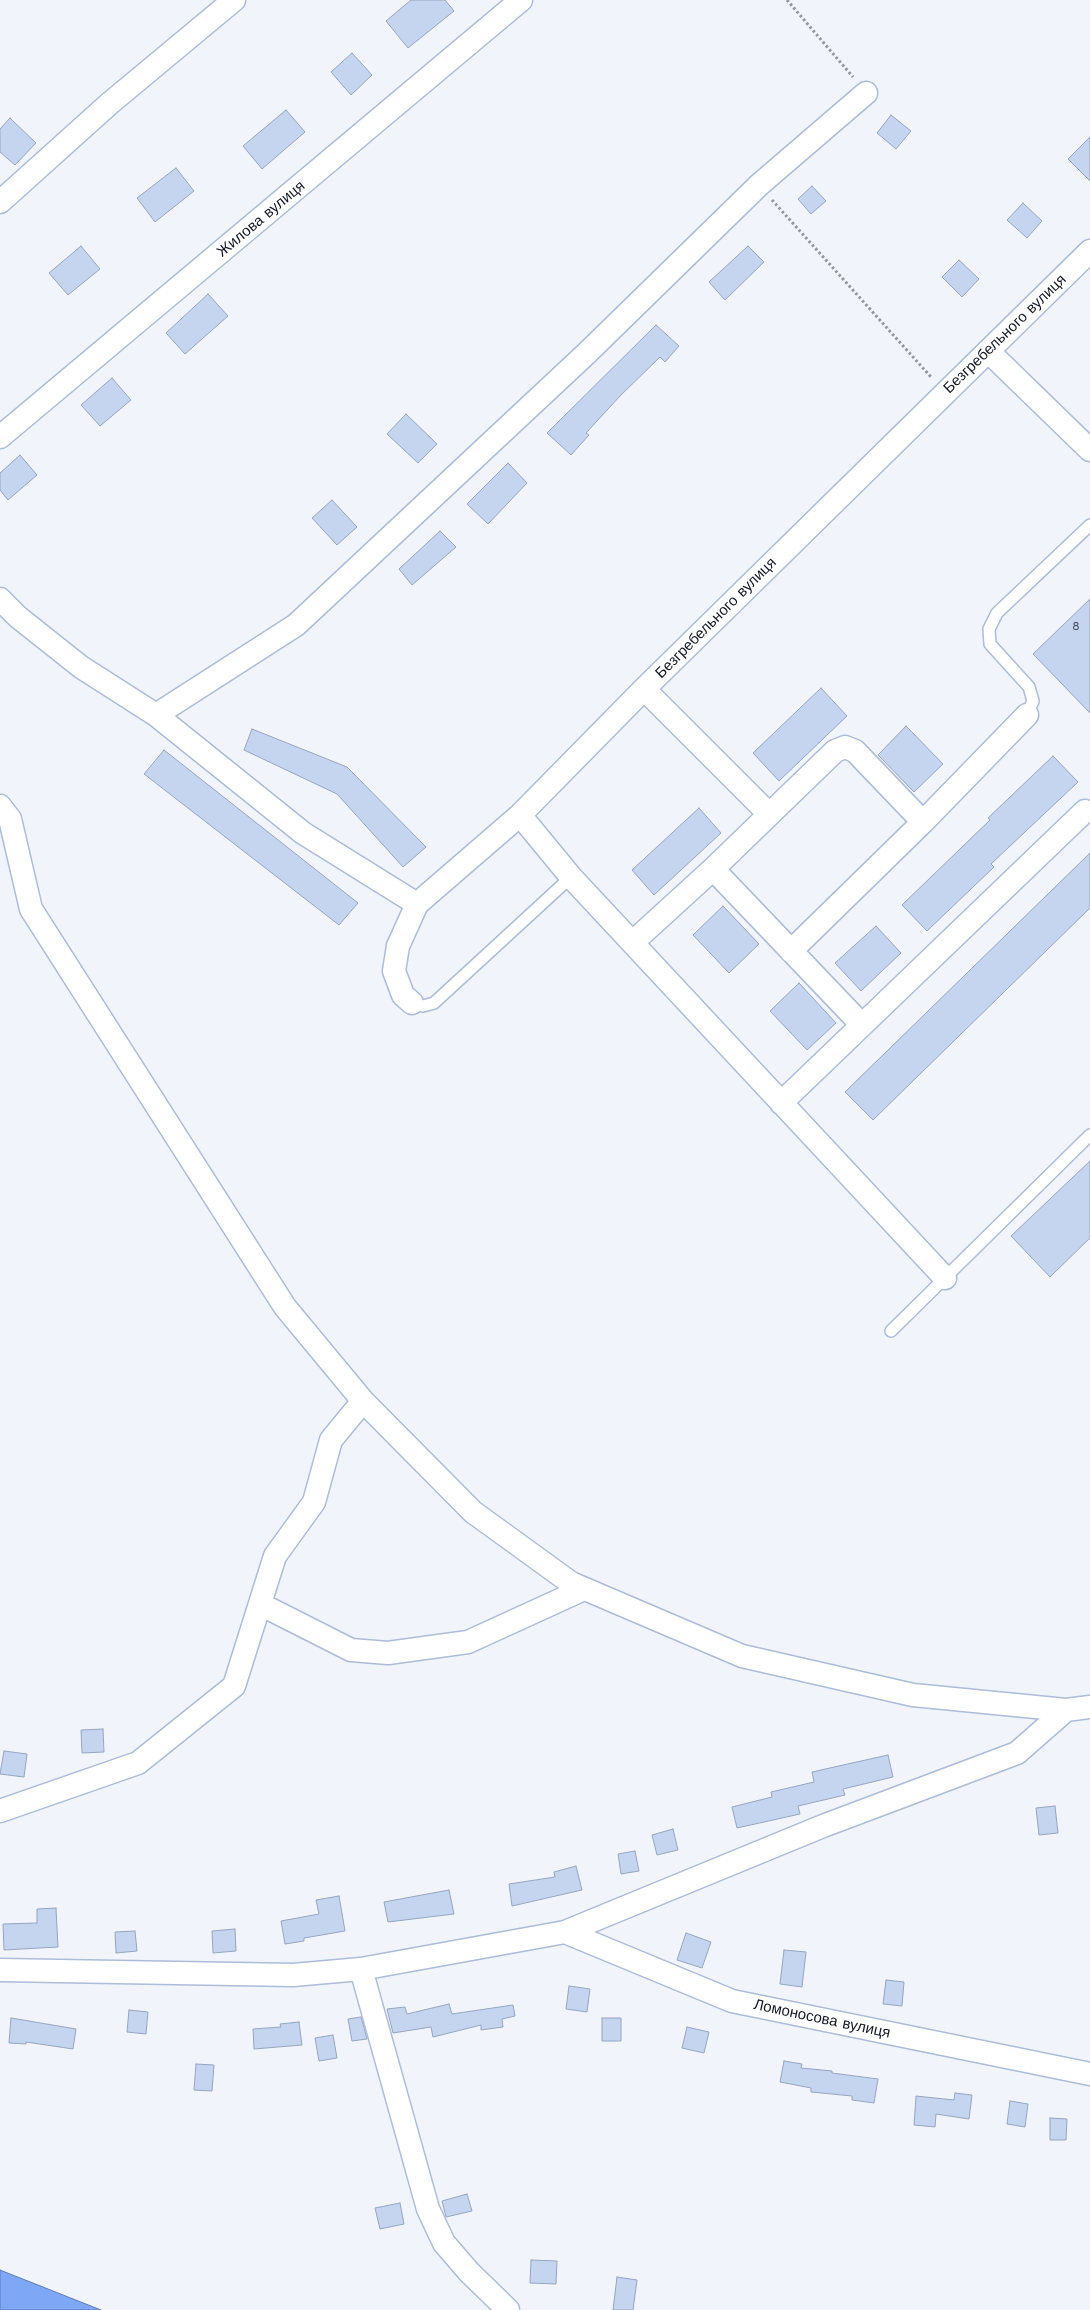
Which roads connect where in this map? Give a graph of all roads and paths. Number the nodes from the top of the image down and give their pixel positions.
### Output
1 (234, 0) edge
2 (521, 0) edge
3 (787, 0) edge
4 (866, 92) joint
5 (758, 185) junction
6 (0, 202) edge
7 (1090, 251) edge
8 (988, 351) junction
9 (945, 393) junction
10 (0, 437) edge
11 (1090, 450) edge
12 (1090, 525) edge
13 (0, 599) edge
14 (644, 689) junction
15 (156, 715) junction
16 (1027, 715) joint
17 (0, 806) edge
18 (1085, 811) dead end
19 (769, 814) junction
20 (520, 815) junction
21 (924, 822) junction
22 (714, 869) junction
23 (572, 877) junction
24 (417, 904) junction
25 (633, 942) junction
26 (791, 951) junction
27 (412, 1003) joint
28 (862, 1025) junction
29 (781, 1103) junction
30 (1090, 1134) edge
31 (945, 1278) junction
32 (891, 1331) dead end
33 (363, 1401) junction
34 (584, 1589) junction
35 (260, 1604) junction
36 (1090, 1706) edge
37 (1066, 1710) junction
38 (0, 1811) edge
39 (565, 1932) junction
40 (361, 1969) junction
41 (0, 1970) edge
42 (1090, 2074) edge
43 (508, 2310) edge

1 - 6 street
2 - 10 street, Жилова вулиця
3 - 4 path
4 - 5 street
5 - 9 path
5 - 15 street
7 - 8 street, Безгребельного вулиця
8 - 9 street, Безгребельного вулиця
8 - 11 street
9 - 14 street, Безгребельного вулиця
12 - 16 lane
13 - 15 street
14 - 19 street
14 - 20 street, Безгребельного вулиця
15 - 24 street
16 - 21 street
17 - 33 street
18 - 28 street
19 - 21 street
19 - 22 street
20 - 23 street
20 - 24 street, Безгребельного вулиця
21 - 26 street
22 - 25 street
22 - 26 street
23 - 25 street
23 - 27 lane
24 - 27 street, Безгребельного вулиця
25 - 29 street
26 - 28 street
28 - 29 street
29 - 31 street
30 - 31 lane
31 - 32 lane
33 - 34 street
33 - 35 street
34 - 35 street
34 - 37 street
35 - 38 street
36 - 37 street
37 - 39 street
39 - 40 street
39 - 42 street, Ломоносова вулиця
40 - 41 street
40 - 43 street

